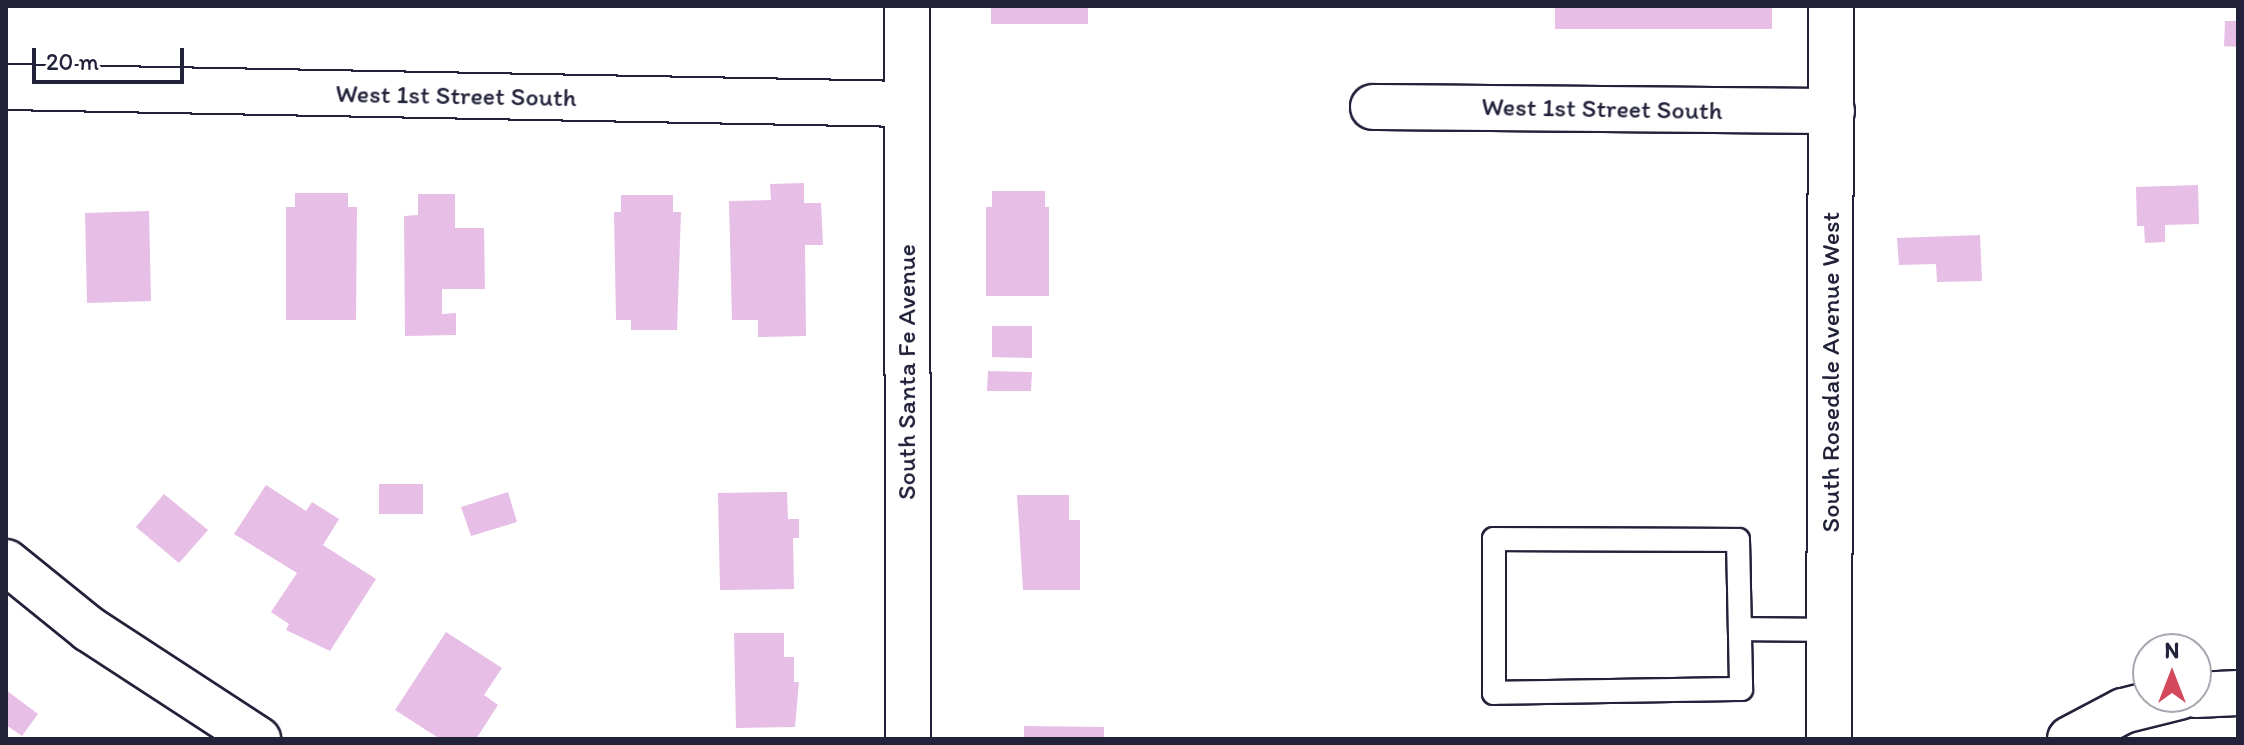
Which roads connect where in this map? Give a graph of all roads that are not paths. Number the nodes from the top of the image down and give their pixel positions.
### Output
1 (907, 6) edge
2 (1831, 6) edge
3 (6, 87) edge
4 (907, 104) junction
5 (1373, 107) dead end
6 (1832, 111) junction
7 (6, 562) edge
8 (1740, 629) junction
9 (1829, 630) junction
10 (2238, 693) edge
11 (2212, 694) edge
12 (2132, 709) edge
13 (258, 739) edge
14 (908, 739) edge
15 (1829, 739) edge
16 (2070, 739) edge

1 - 4 street, South Santa Fe Avenue
2 - 6 street, South Rosedale Avenue West
3 - 4 street, West 1st Street South
4 - 14 street, South Santa Fe Avenue
5 - 6 street, West 1st Street South
6 - 9 street, South Rosedale Avenue West
7 - 13 street
8 - 8 lane
8 - 9 lane
9 - 15 street, South Rosedale Avenue West
10 - 11 street
12 - 16 street

